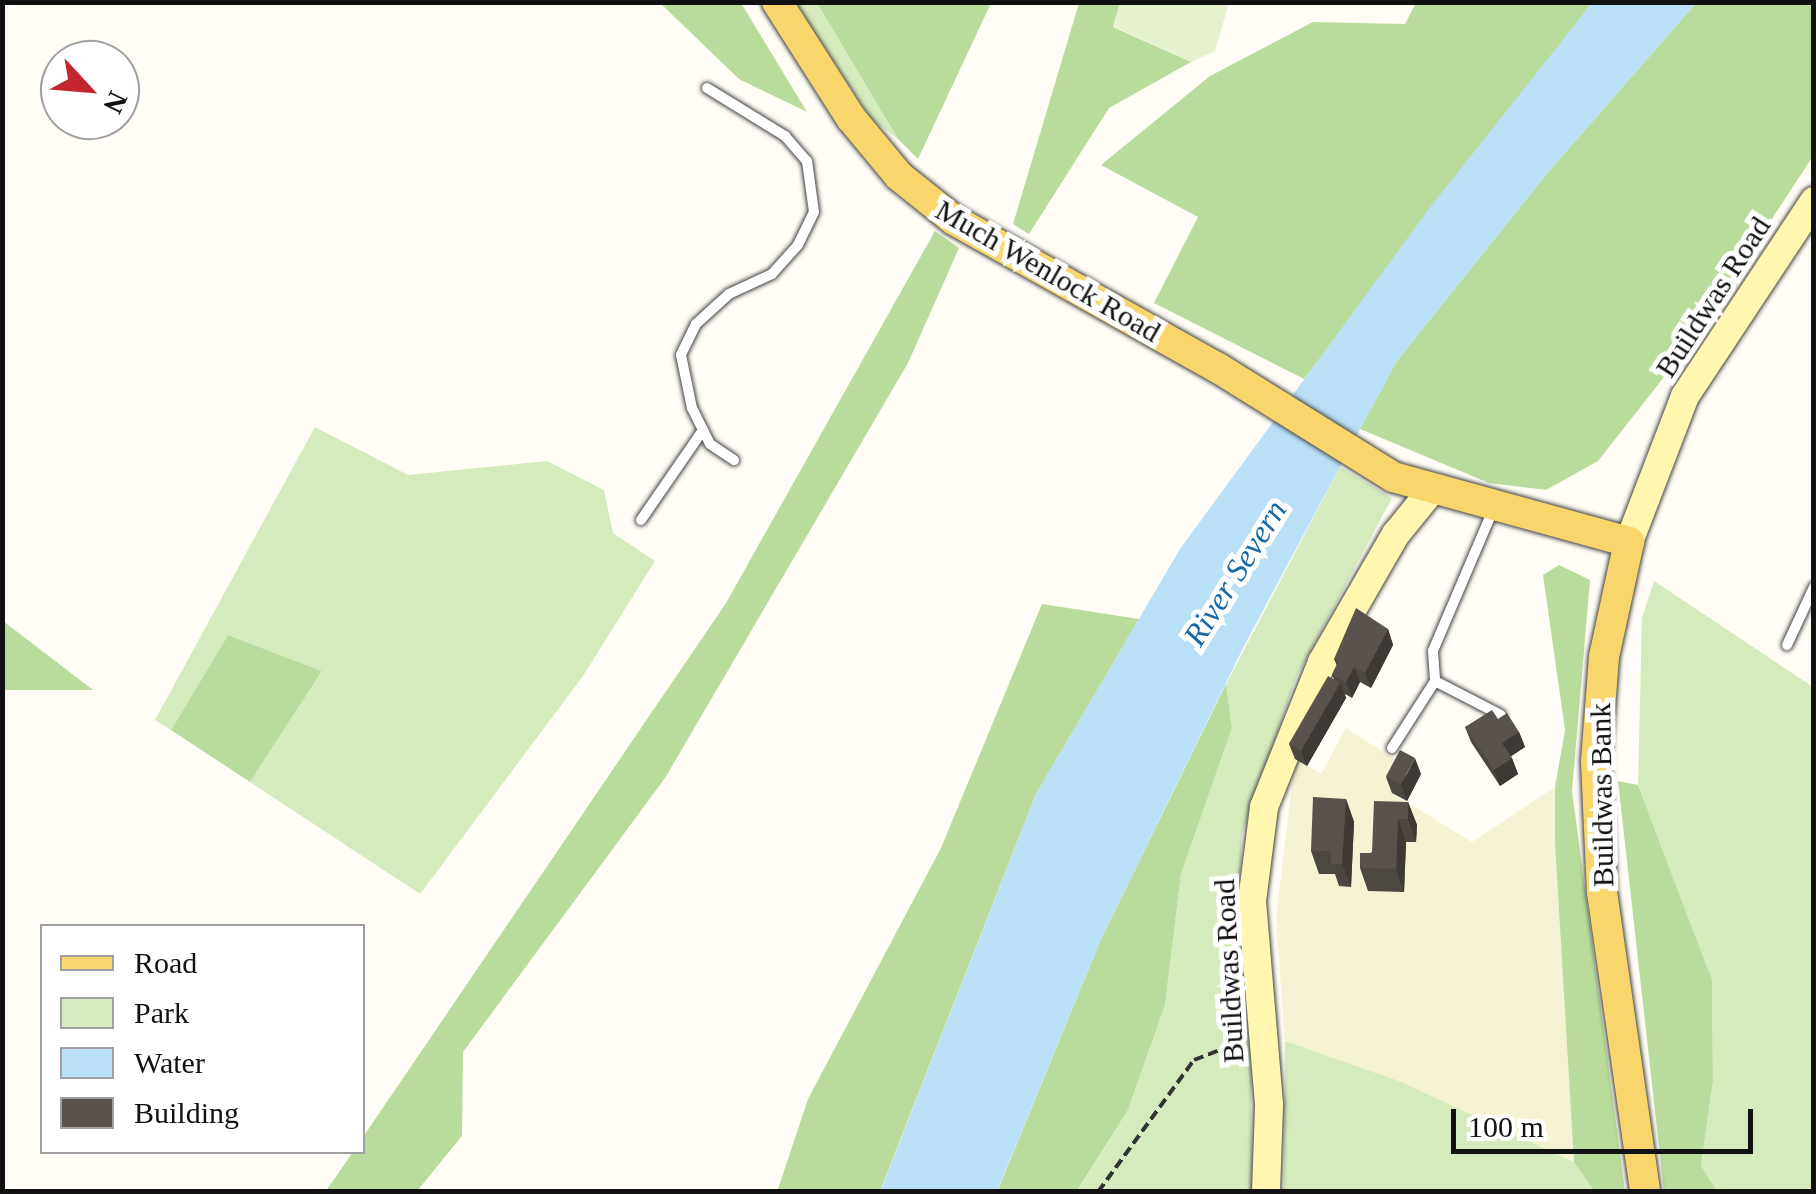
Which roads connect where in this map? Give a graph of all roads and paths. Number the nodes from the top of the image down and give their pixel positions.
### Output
1 (777, 2) edge
2 (707, 88) dead end
3 (1814, 201) edge
4 (703, 430) junction
5 (734, 460) dead end
6 (1431, 490) junction
7 (1494, 509) junction
8 (641, 520) dead end
9 (1629, 542) junction
10 (1814, 587) edge
11 (1787, 644) dead end
12 (1435, 681) junction
13 (1501, 715) edge
14 (1392, 748) dead end
15 (1265, 1038) junction
16 (1098, 1192) edge
17 (1266, 1192) edge
18 (1645, 1192) edge

1 - 6 main road, Much Wenlock Road
2 - 4 lane
3 - 9 street, Buildwas Road
4 - 5 lane
4 - 8 lane
6 - 7 main road
6 - 15 street, Buildwas Road
7 - 9 main road
7 - 12 lane
9 - 18 main road, Buildwas Bank
10 - 11 lane
12 - 13 lane
12 - 14 lane
15 - 16 path
15 - 17 street, Buildwas Road

